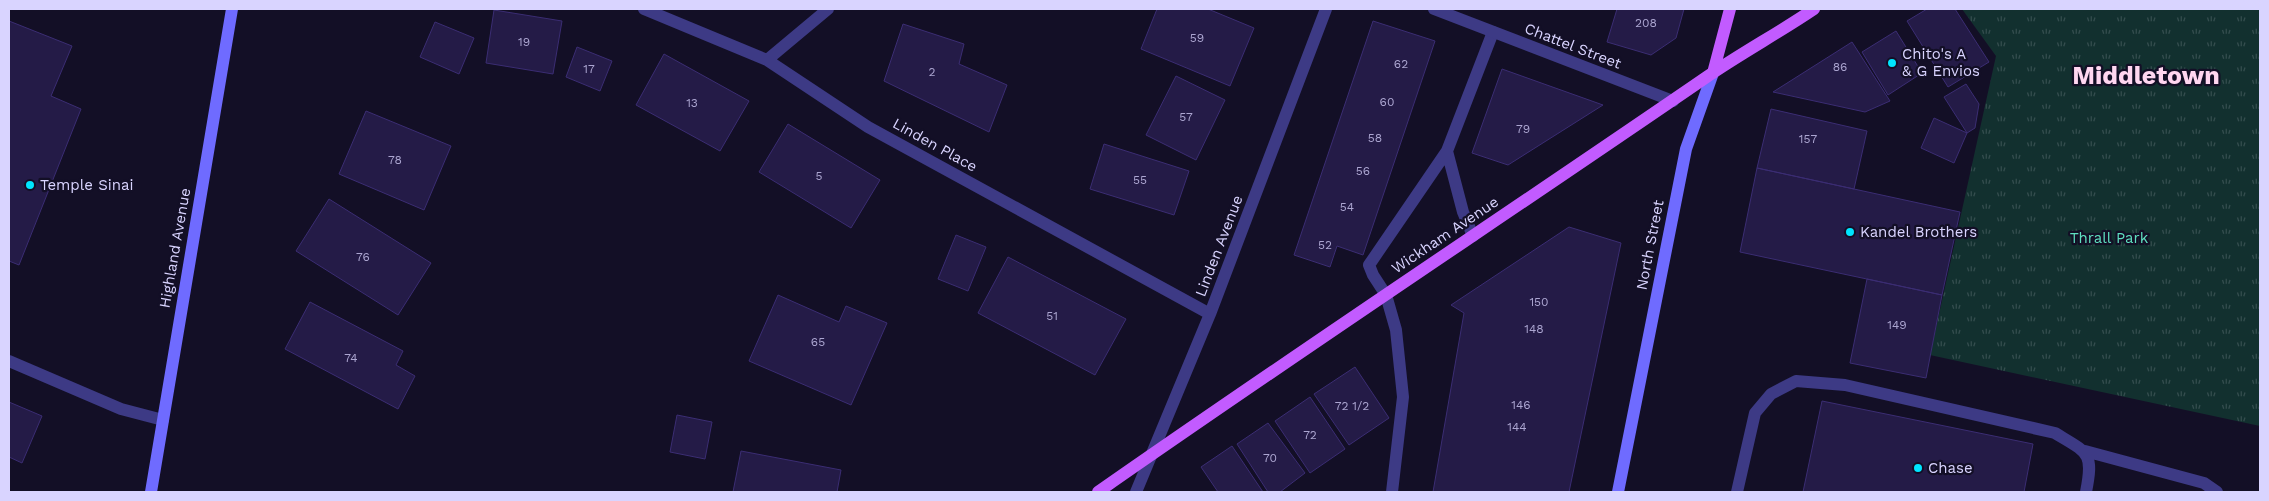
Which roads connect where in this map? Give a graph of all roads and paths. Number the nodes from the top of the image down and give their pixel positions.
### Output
1 (232, 9) edge
2 (644, 9) edge
3 (828, 9) edge
4 (1326, 9) edge
5 (1434, 9) edge
6 (1730, 9) edge
7 (1814, 9) edge
8 (1493, 32) junction
9 (767, 60) junction
10 (1713, 73) junction
11 (1673, 101) junction
12 (1447, 152) junction
13 (1473, 236) junction
14 (1386, 294) junction
15 (1210, 314) junction
16 (9, 361) edge
17 (162, 420) junction
18 (2085, 451) junction
19 (1154, 453) junction
20 (150, 492) edge
21 (1098, 492) edge
22 (1136, 492) edge
23 (1392, 492) edge
24 (1618, 492) edge
25 (1736, 492) edge
26 (2086, 492) edge
27 (2217, 492) edge

1 - 17 street, Highland Avenue
2 - 9 street, Linden Place
3 - 9 street
4 - 15 street, Linden Avenue
5 - 8 street, Chattel Street
6 - 10 main road, North Street
7 - 10 main road, Wickham Avenue
8 - 11 street, Chattel Street
8 - 12 street
9 - 15 street, Linden Place
10 - 11 main road, Wickham Avenue
10 - 24 street, North Street
11 - 13 main road, Wickham Avenue
12 - 13 street
12 - 14 street
13 - 14 main road, Wickham Avenue
14 - 19 main road, Wickham Avenue
14 - 23 street
15 - 19 street, Linden Avenue
16 - 17 street
17 - 20 street, Highland Avenue
18 - 25 street
18 - 26 street
18 - 27 street
19 - 21 main road, Wickham Avenue
19 - 22 street, Linden Avenue

